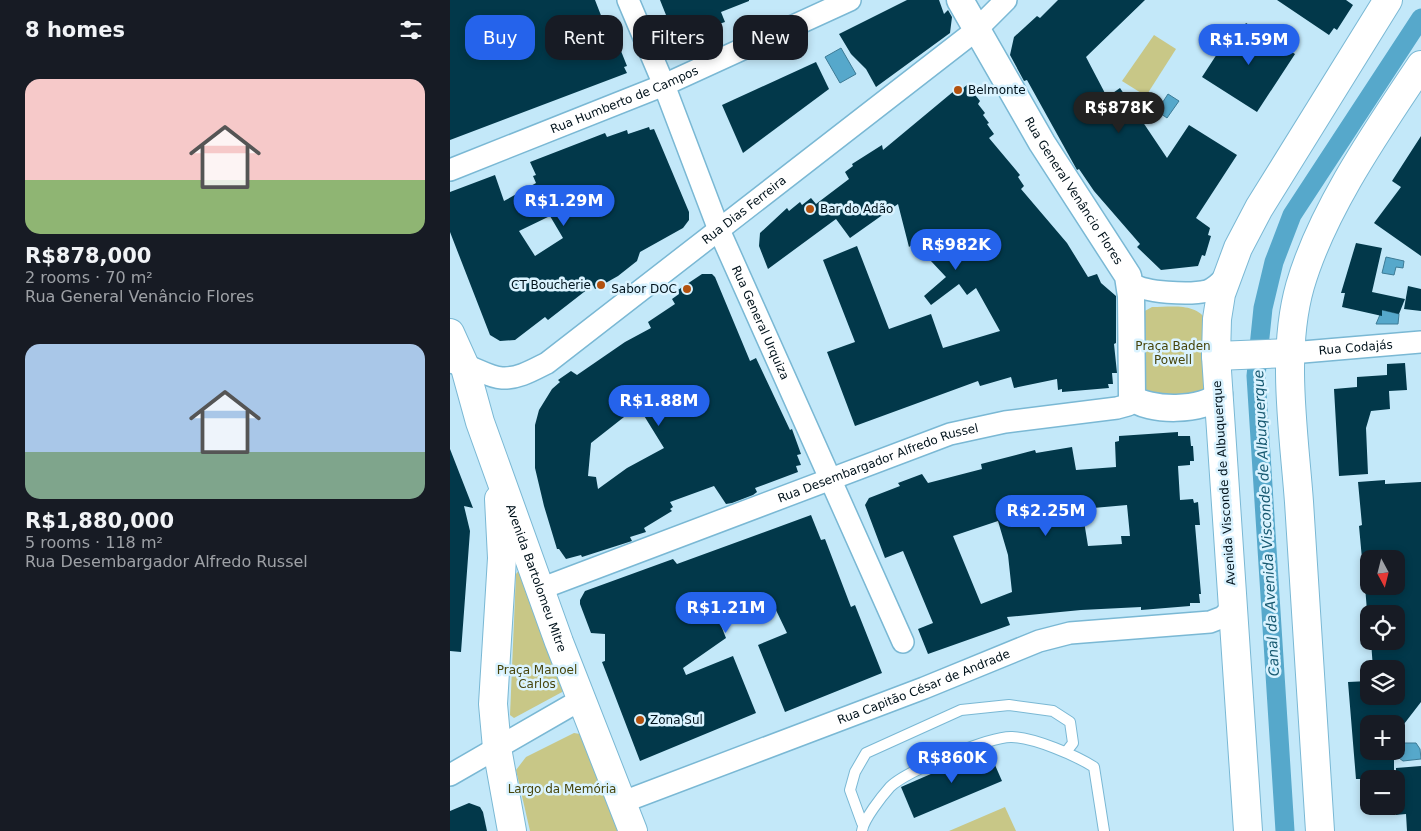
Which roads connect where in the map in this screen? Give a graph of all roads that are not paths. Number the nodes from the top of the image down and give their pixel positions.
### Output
1 (628, 0) edge
2 (850, 0) edge
3 (960, 0) edge
4 (1006, 0) edge
5 (1388, 0) edge
6 (975, 31) junction
7 (1421, 65) edge
8 (664, 85) junction
9 (450, 170) edge
10 (719, 230) junction
11 (1226, 277) junction
12 (1130, 282) junction
13 (1131, 310) junction
14 (1217, 319) junction
15 (450, 333) edge
16 (1421, 342) edge
17 (1291, 353) junction
18 (1216, 356) junction
19 (457, 364) edge
20 (1218, 394) junction
21 (1132, 396) junction
22 (496, 465) junction
23 (830, 478) junction
24 (540, 589) junction
25 (1232, 608) junction
26 (903, 642) dead end
27 (582, 699) junction
28 (497, 748) junction
29 (1066, 752) junction
30 (450, 775) edge
31 (623, 802) junction
32 (862, 827) edge
33 (512, 831) edge
34 (633, 831) edge
35 (1104, 831) edge
36 (1248, 831) edge
37 (1320, 831) edge

1 - 8 street, Rua General Urquiza
2 - 8 street, Rua Humberto de Campos
3 - 6 street, Rua General Venâncio Flores
4 - 6 street, Rua Dias Ferreira
5 - 11 main road, Avenida Visconde de Albuquerque
6 - 10 street, Rua Dias Ferreira
6 - 12 street, Rua General Venâncio Flores
7 - 17 main road
8 - 9 street, Rua Humberto de Campos
8 - 10 street, Rua General Urquiza
10 - 19 street, Rua Dias Ferreira
10 - 23 street, Rua General Urquiza
11 - 12 street
11 - 14 main road, Avenida Visconde de Albuquerque
12 - 13 street, Rua General Venâncio Flores
13 - 14 street
13 - 21 street, Rua General Venâncio Flores
14 - 18 main road, Avenida Visconde de Albuquerque
15 - 19 main road, Avenida Bartolomeu Mitre
16 - 17 street, Rua Codajás
17 - 18 main road
17 - 37 main road
18 - 20 main road, Avenida Visconde de Albuquerque
19 - 22 main road, Avenida Bartolomeu Mitre
20 - 21 street
20 - 25 main road, Avenida Visconde de Albuquerque
21 - 23 street, Rua Desembargador Alfredo Russel
22 - 24 main road, Avenida Bartolomeu Mitre
22 - 28 main road, Avenida Bartolomeu Mitre
23 - 24 street, Rua Desembargador Alfredo Russel
23 - 26 street, Rua General Urquiza
24 - 27 main road, Avenida Bartolomeu Mitre
25 - 31 street, Rua Capitão César de Andrade
25 - 36 main road, Avenida Visconde de Albuquerque
27 - 28 street
27 - 31 main road, Avenida Bartolomeu Mitre
28 - 30 street
28 - 33 main road, Avenida Bartolomeu Mitre
29 - 32 lane
29 - 32 lane
29 - 35 lane
31 - 34 main road, Avenida Bartolomeu Mitre

